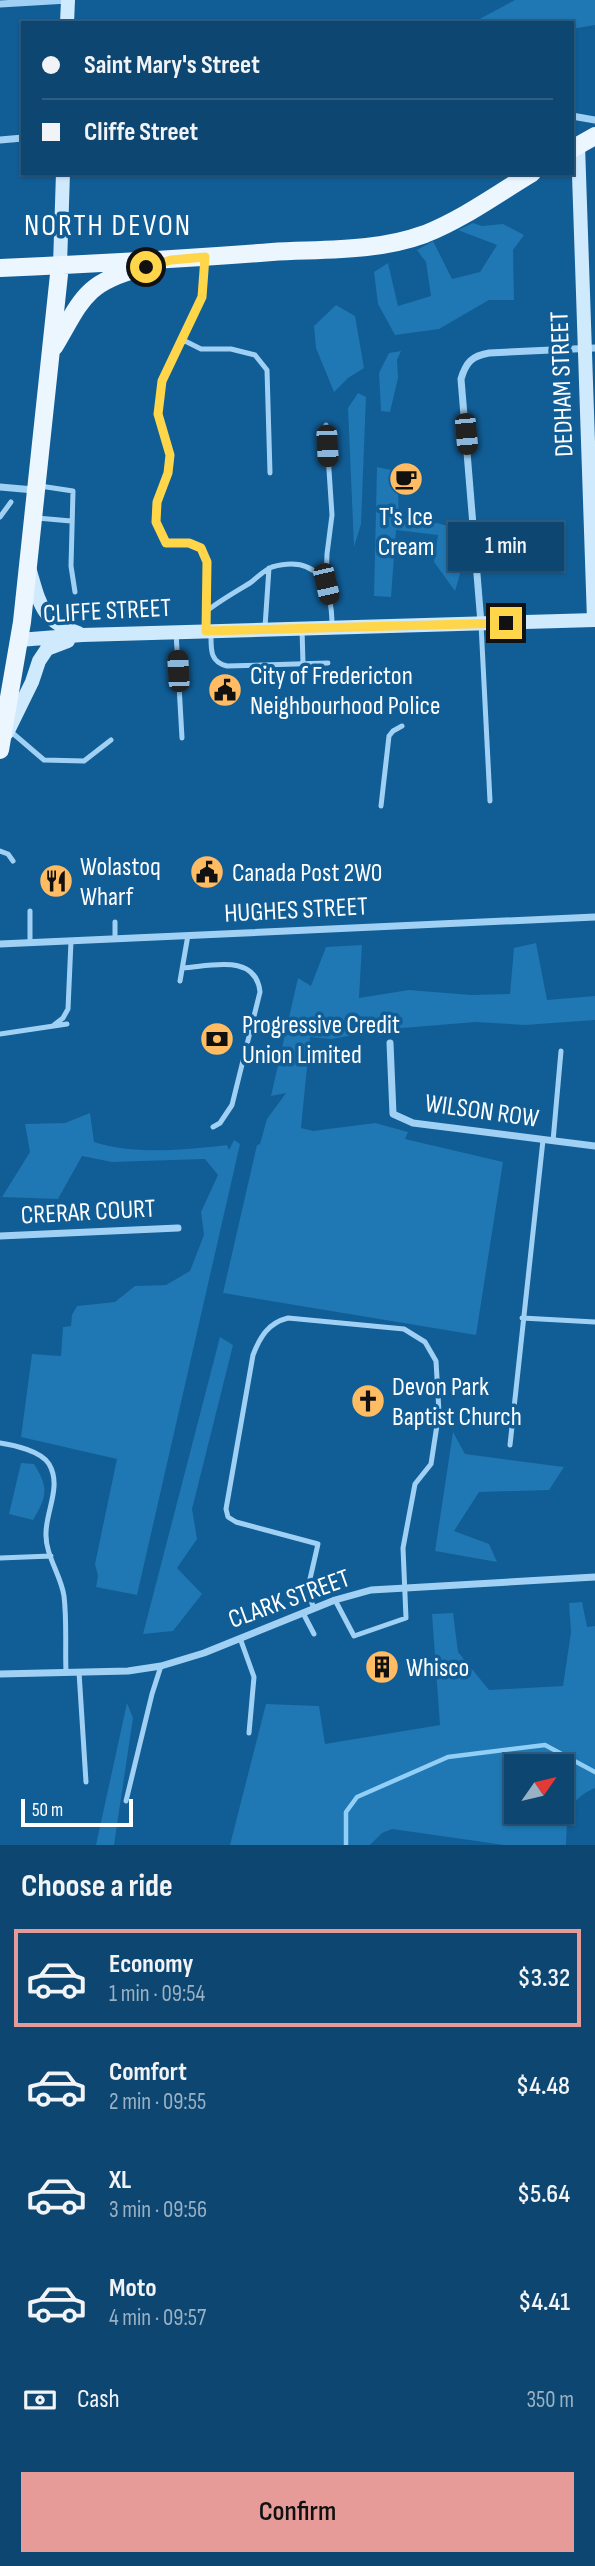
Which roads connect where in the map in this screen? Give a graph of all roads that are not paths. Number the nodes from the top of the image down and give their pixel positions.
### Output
1 (68, 0) edge
2 (0, 4) edge
3 (67, 21) edge
4 (574, 116) edge
5 (595, 120) edge
6 (595, 136) edge
7 (21, 138) edge
8 (0, 140) edge
9 (575, 147) edge
10 (63, 175) edge
11 (529, 175) edge
12 (205, 257) junction
13 (171, 260) junction
14 (60, 265) junction
15 (0, 268) edge
16 (183, 340) junction
17 (590, 348) edge
18 (52, 350) junction
19 (326, 425) dead end
20 (270, 473) dead end
21 (0, 487) edge
22 (37, 488) junction
23 (11, 502) dead end
24 (0, 517) edge
25 (33, 518) junction
26 (71, 521) junction
27 (29, 568) junction
28 (269, 568) junction
29 (326, 584) junction
30 (75, 592) dead end
31 (208, 610) junction
32 (594, 620) edge
33 (481, 624) junction
34 (332, 628) junction
35 (302, 629) junction
36 (265, 630) junction
37 (208, 631) junction
38 (176, 632) junction
39 (82, 635) junction
40 (19, 640) junction
41 (0, 641) edge
42 (327, 663) dead end
43 (303, 664) junction
44 (0, 675) edge
45 (10, 693) junction
46 (402, 726) dead end
47 (182, 738) dead end
48 (111, 740) dead end
49 (3, 742) edge
50 (490, 801) dead end
51 (381, 806) dead end
52 (0, 851) edge
53 (13, 861) dead end
54 (30, 911) dead end
55 (595, 917) edge
56 (114, 922) dead end
57 (188, 935) junction
58 (115, 938) junction
59 (71, 941) junction
60 (30, 943) junction
61 (0, 944) edge
62 (183, 968) junction
63 (180, 981) dead end
64 (67, 1024) dead end
65 (54, 1025) junction
66 (0, 1034) edge
67 (390, 1043) dead end
68 (561, 1051) dead end
69 (213, 1127) dead end
70 (543, 1140) junction
71 (553, 1141) junction
72 (595, 1146) edge
73 (178, 1228) dead end
74 (0, 1236) edge
75 (523, 1318) junction
76 (595, 1322) edge
77 (0, 1443) edge
78 (510, 1445) dead end
79 (51, 1556) junction
80 (0, 1558) edge
81 (595, 1577) edge
82 (406, 1586) junction
83 (335, 1600) junction
84 (314, 1608) junction
85 (303, 1613) junction
86 (314, 1634) dead end
87 (240, 1638) junction
88 (161, 1666) junction
89 (66, 1672) junction
90 (79, 1672) junction
91 (0, 1674) edge
92 (249, 1733) dead end
93 (86, 1782) dead end
94 (127, 1801) dead end

1 - 2 street
1 - 3 main road
4 - 5 street
6 - 9 main road
7 - 8 street
9 - 17 main road, DEDHAM STREET
10 - 14 main road
11 - 12 main road
12 - 13 main road
12 - 16 lane
13 - 14 main road
13 - 18 main road
14 - 15 main road
14 - 18 main road
16 - 20 lane
16 - 31 lane
17 - 32 main road, DEDHAM STREET
17 - 33 street
18 - 22 main road
19 - 29 lane
21 - 22 street
22 - 25 main road
22 - 26 lane
23 - 24 lane
25 - 26 lane
25 - 27 main road
26 - 30 lane
27 - 39 main road
27 - 40 main road
28 - 29 lane
28 - 31 lane
28 - 36 lane
29 - 34 lane
31 - 37 lane
32 - 33 main road, CLIFFE STREET
33 - 34 main road, CLIFFE STREET
33 - 50 lane
34 - 35 main road, CLIFFE STREET
35 - 36 main road, CLIFFE STREET
35 - 43 lane
36 - 37 main road, CLIFFE STREET
37 - 38 main road, CLIFFE STREET
37 - 43 lane
38 - 39 main road, CLIFFE STREET
38 - 47 lane
39 - 40 main road, CLIFFE STREET
39 - 49 main road
40 - 41 main road, CLIFFE STREET
40 - 45 main road
42 - 43 lane
44 - 45 main road
45 - 49 main road
46 - 51 lane
48 - 49 lane
52 - 53 lane
54 - 60 lane
55 - 57 street, HUGHES STREET
56 - 58 lane
57 - 58 street, HUGHES STREET
57 - 62 lane
58 - 59 street, HUGHES STREET
59 - 60 street, HUGHES STREET
59 - 65 lane
60 - 61 street, HUGHES STREET
62 - 63 lane
62 - 69 lane
64 - 65 lane
65 - 66 lane
67 - 70 street, WILSON ROW
68 - 71 lane
70 - 71 street, WILSON ROW
70 - 75 lane
71 - 72 street, WILSON ROW
73 - 74 street, CRERAR COURT
75 - 76 lane
75 - 78 lane
77 - 79 lane
79 - 80 lane
79 - 89 lane
81 - 82 street, CLARK STREET
82 - 83 street, CLARK STREET
82 - 83 lane
82 - 84 lane
83 - 84 street, CLARK STREET
84 - 85 street, CLARK STREET
85 - 86 lane
85 - 87 street, CLARK STREET
87 - 88 street, CLARK STREET
87 - 92 lane
88 - 90 street, CLARK STREET
88 - 94 lane
89 - 90 street, CLARK STREET
89 - 91 street, CLARK STREET
90 - 93 lane

